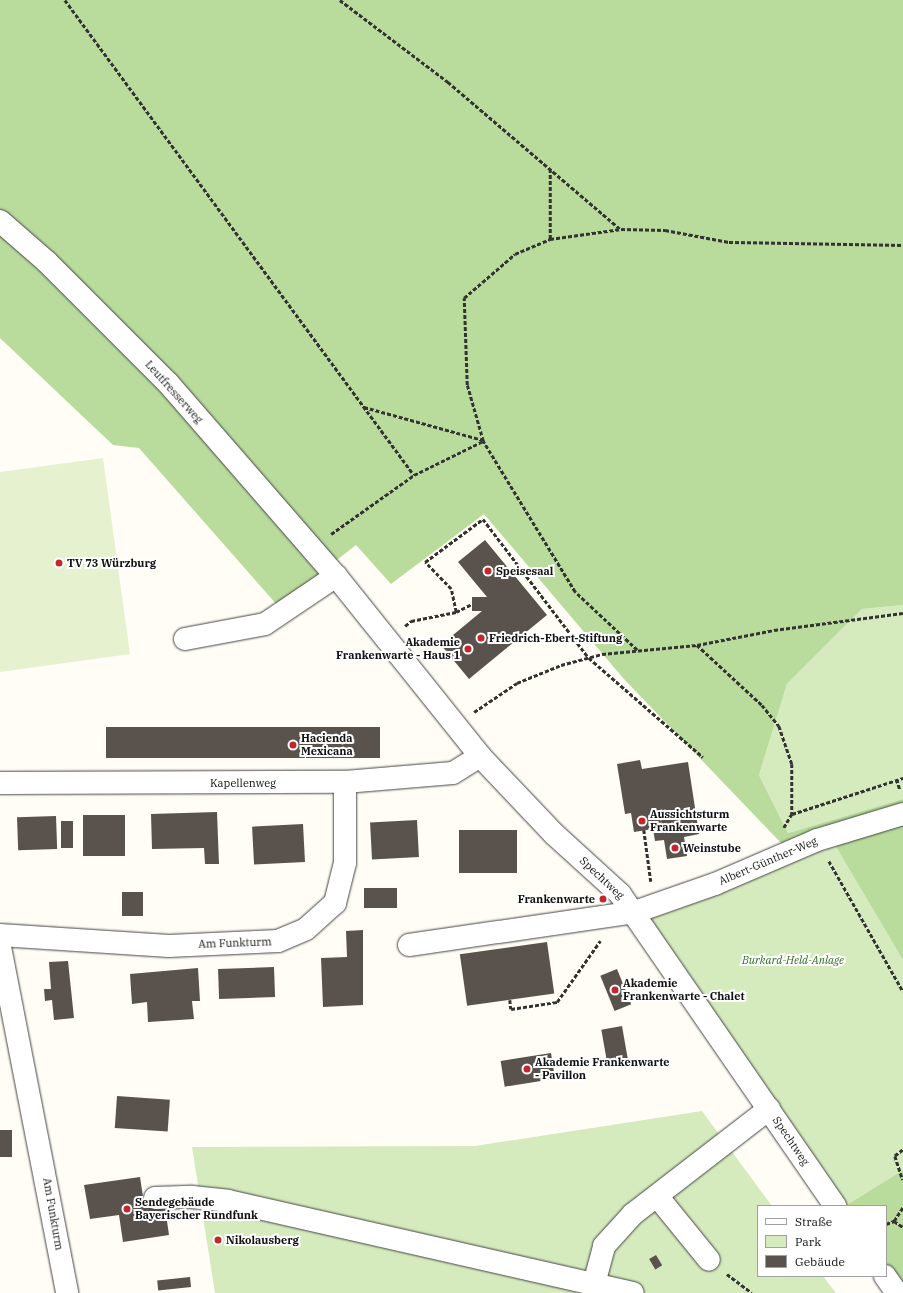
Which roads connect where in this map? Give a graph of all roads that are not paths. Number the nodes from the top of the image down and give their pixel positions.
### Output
1 (0, 221) edge
2 (336, 576) junction
3 (185, 639) dead end
4 (480, 756) junction
5 (345, 782) junction
6 (0, 783) edge
7 (903, 814) edge
8 (636, 910) junction
9 (0, 935) edge
10 (410, 945) dead end
11 (0, 947) edge
12 (769, 1109) junction
13 (657, 1196) junction
14 (155, 1198) dead end
15 (834, 1205) edge
16 (709, 1260) road end
17 (886, 1277) edge
18 (594, 1284) junction
19 (67, 1293) edge
20 (633, 1293) edge
21 (897, 1293) edge

1 - 2 street, Leutfresserweg
2 - 3 street
2 - 4 street, Spechtweg
4 - 5 street, Kapellenweg
4 - 8 street, Spechtweg
5 - 6 street, Kapellenweg
5 - 9 street, Am Funkturm
7 - 8 street, Albert-Günther-Weg
8 - 10 street, Albert-Günther-Weg
8 - 12 street, Spechtweg
11 - 19 street, Am Funkturm
12 - 13 street
12 - 15 street, Spechtweg
13 - 16 street
13 - 18 street
14 - 18 street
17 - 21 street
18 - 20 street

